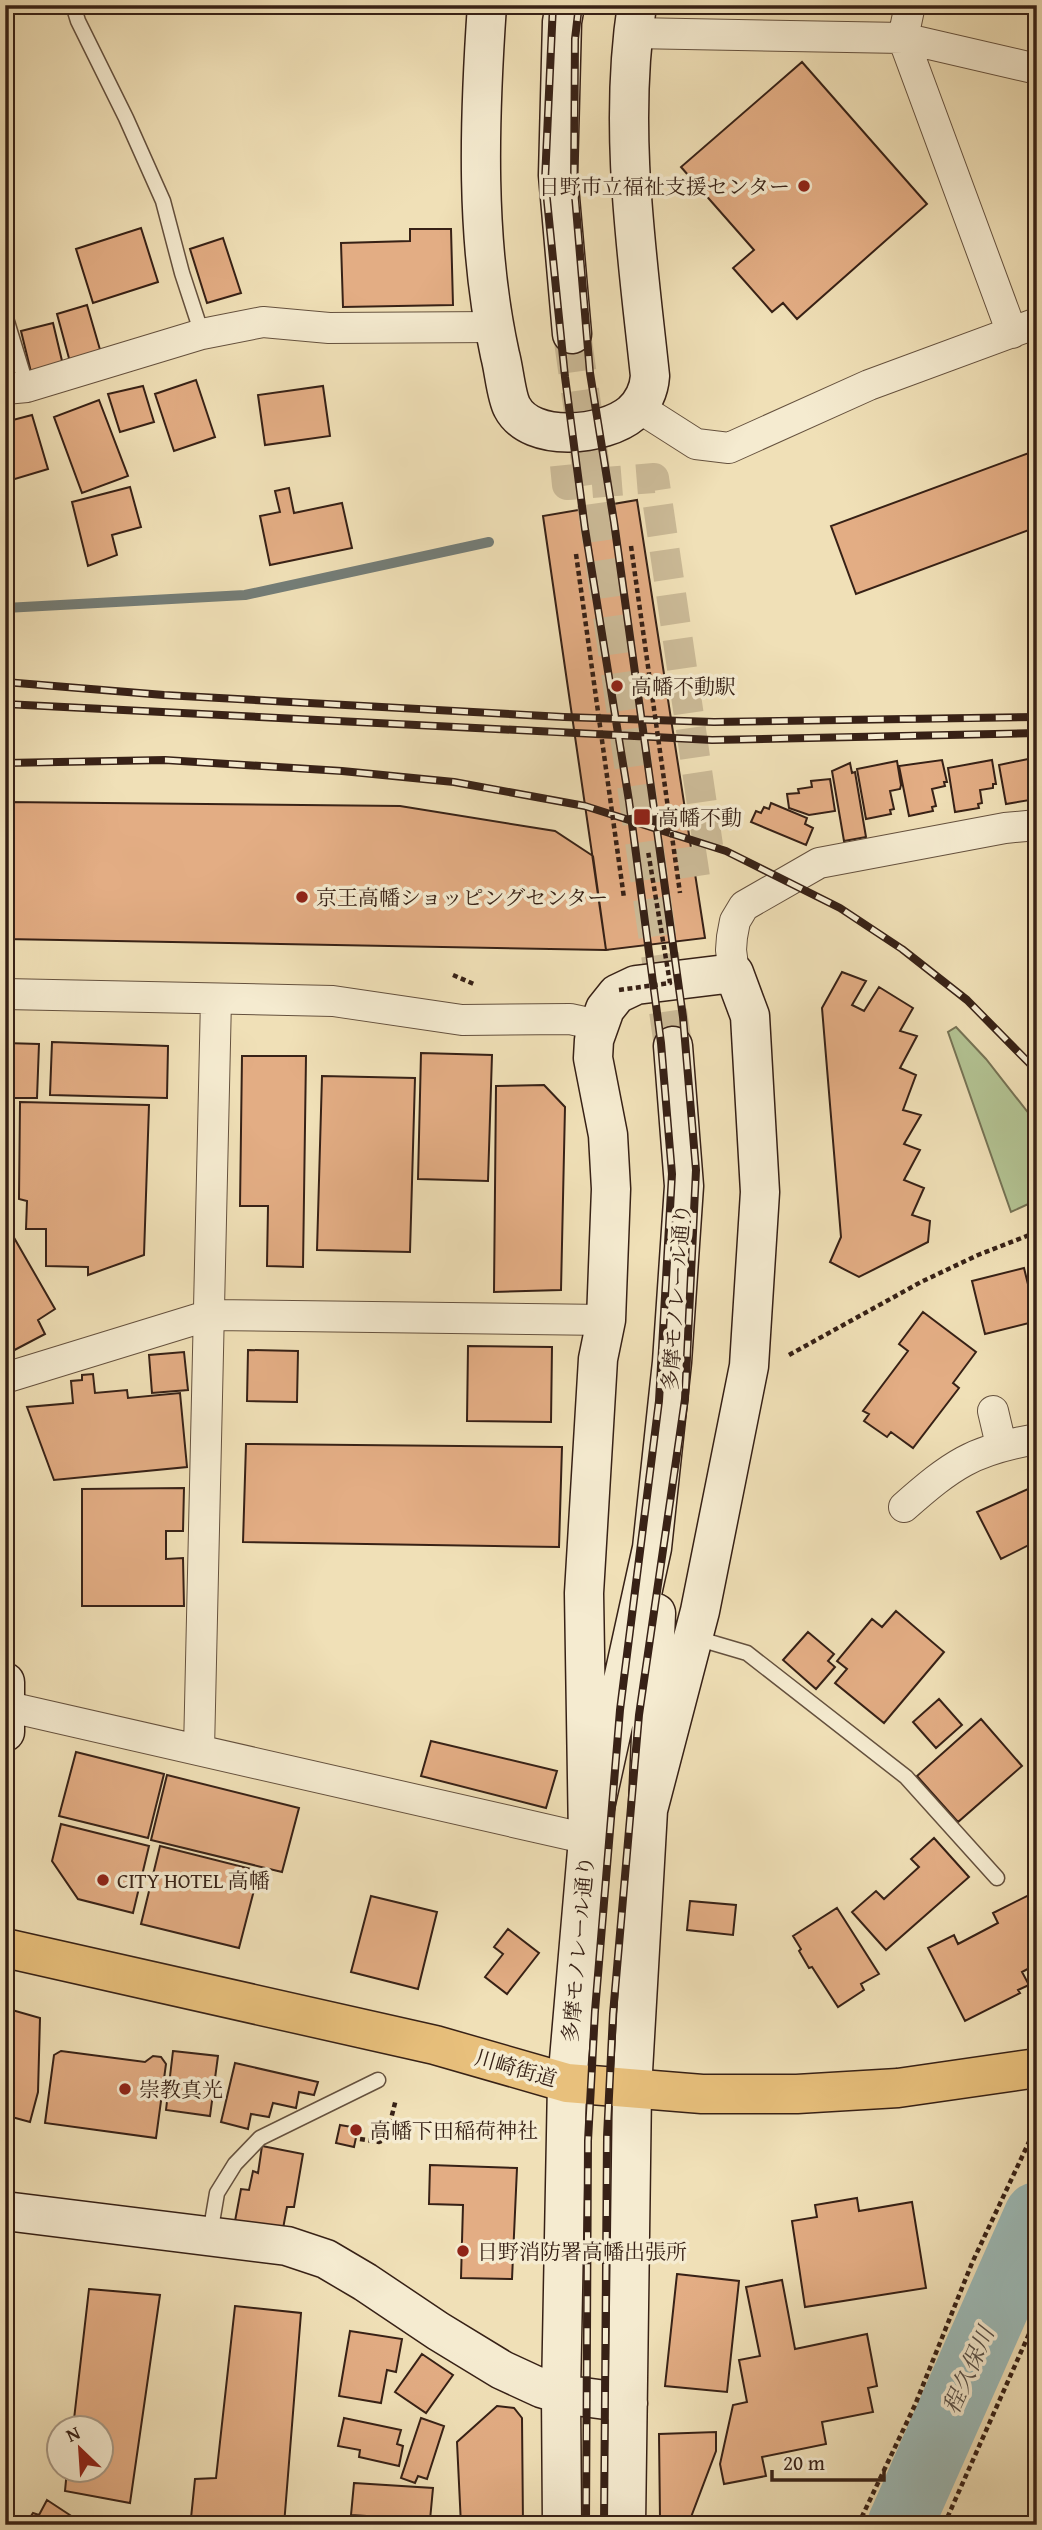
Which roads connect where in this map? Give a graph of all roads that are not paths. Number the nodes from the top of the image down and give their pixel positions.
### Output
1 (73, 5) edge
2 (488, 5) edge
3 (565, 5) edge
4 (910, 5) edge
5 (635, 19) edge
6 (903, 38) junction
7 (1037, 69) edge
8 (5, 315) edge
9 (494, 327) junction
10 (1024, 328) edge
11 (202, 334) junction
12 (572, 334) tunnel mouth
13 (16, 388) edge
14 (638, 407) junction
15 (1037, 825) edge
16 (734, 974) junction
17 (5, 995) edge
18 (216, 999) junction
19 (598, 1025) junction
20 (673, 1046) tunnel mouth
21 (210, 1315) junction
22 (606, 1320) junction
23 (5, 1378) edge
24 (993, 1411) dead end
25 (1037, 1440) edge
26 (1001, 1445) junction
27 (904, 1507) dead end
28 (652, 1548) junction
29 (694, 1638) junction
30 (5, 1682) edge
31 (6, 1706) edge
32 (5, 1732) edge
33 (199, 1750) junction
34 (648, 1810) junction
35 (587, 1839) junction
36 (997, 1878) dead end
37 (5, 1948) edge
38 (1037, 2068) edge
39 (378, 2080) dead end
40 (567, 2083) junction
41 (632, 2089) junction
42 (5, 2211) edge
43 (209, 2237) junction
44 (561, 2394) junction
45 (628, 2403) junction
46 (562, 2525) edge
47 (626, 2525) edge

1 - 11 lane
2 - 9 main road
3 - 12 main road
4 - 6 street
5 - 6 street
5 - 14 main road
6 - 7 street
6 - 10 street
8 - 13 lane
9 - 11 street
9 - 14 main road
10 - 14 street
11 - 13 street
15 - 16 street
16 - 19 main road
16 - 29 main road
17 - 18 street
18 - 19 street
18 - 21 street
19 - 22 main road
20 - 28 main road, 多摩モノレール通り
21 - 22 street
21 - 23 street
21 - 33 street
22 - 35 main road
24 - 26 street
25 - 26 street
26 - 27 street
28 - 34 main road, 多摩モノレール通り
28 - 35 main road, 多摩モノレール通り
29 - 34 main road
29 - 36 lane
30 - 31 main road
31 - 32 main road
31 - 33 street
33 - 35 street
34 - 41 main road, 多摩モノレール通り
35 - 40 main road, 多摩モノレール通り
37 - 40 main road, 川崎街道
38 - 41 main road, 川崎街道
39 - 43 lane
40 - 41 main road, 川崎街道
40 - 44 main road, 多摩モノレール通り
41 - 45 main road, 多摩モノレール通り
42 - 43 main road
43 - 44 main road
44 - 45 main road
44 - 46 main road, 多摩モノレール通り
45 - 47 main road, 多摩モノレール通り

